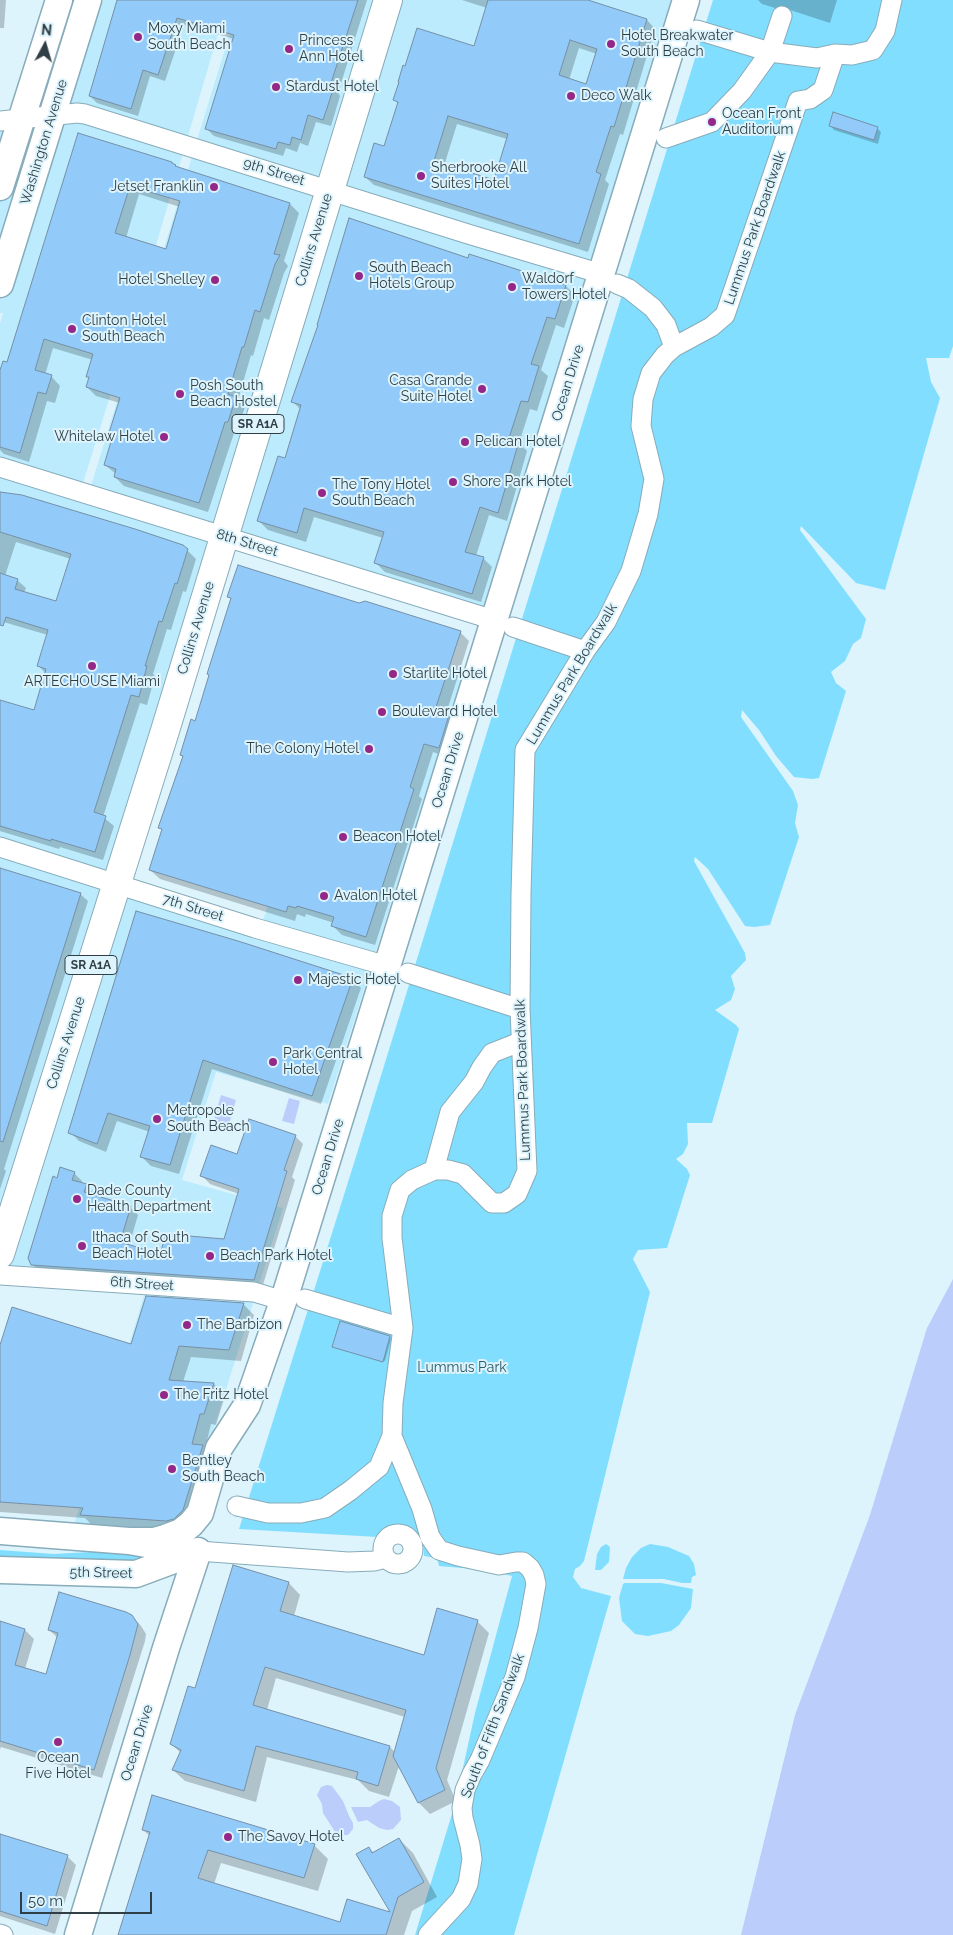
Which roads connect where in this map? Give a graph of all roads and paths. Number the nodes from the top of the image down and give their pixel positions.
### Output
1 (59, 0) edge
2 (88, 0) edge
3 (388, 0) edge
4 (686, 0) edge
5 (892, 0) edge
6 (782, 16) dead end
7 (697, 30) dead end
8 (770, 52) junction
9 (835, 54) junction
10 (52, 116) junction
11 (10, 120) edge
12 (666, 138) dead end
13 (0, 187) edge
14 (329, 189) junction
15 (610, 279) junction
16 (0, 284) edge
17 (674, 347) junction
18 (0, 467) edge
19 (224, 536) junction
20 (504, 623) junction
21 (584, 651) junction
22 (0, 848) edge
23 (116, 884) junction
24 (397, 970) junction
25 (520, 1009) junction
26 (520, 1042) junction
27 (434, 1170) junction
28 (0, 1254) edge
29 (0, 1275) edge
30 (294, 1300) junction
31 (403, 1328) junction
32 (392, 1436) junction
33 (237, 1506) dead end
34 (0, 1531) edge
35 (128, 1541) junction
36 (198, 1551) junction
37 (386, 1558) dead end
38 (0, 1570) edge
39 (78, 1935) edge
40 (428, 1935) edge

1 - 11 street, Washington Avenue
2 - 10 street, Washington Avenue
3 - 14 main road, Collins Avenue / SR A1A
4 - 15 street, Ocean Drive
5 - 9 street
6 - 8 street
7 - 8 street
8 - 9 street
8 - 12 street
9 - 17 street, Lummus Park Boardwalk
10 - 11 street, 9th Street
10 - 14 street, 9th Street
10 - 16 street, Washington Avenue
11 - 13 street, Washington Avenue
14 - 15 street, 9th Street
14 - 19 main road, Collins Avenue / SR A1A
15 - 17 street, 9th Street
15 - 20 street, Ocean Drive
17 - 21 street, Lummus Park Boardwalk
18 - 19 street, 8th Street
19 - 20 street, 8th Street
19 - 23 main road, Collins Avenue / SR A1A
20 - 21 street, 8th Street
20 - 24 street, Ocean Drive
21 - 25 street, Lummus Park Boardwalk
22 - 23 street, 7th Street
23 - 24 street, 7th Street
23 - 28 main road, Collins Avenue / SR A1A
24 - 25 street, 7th Street
24 - 30 street, Ocean Drive
25 - 26 street, Lummus Park Boardwalk
26 - 27 street
26 - 27 street, Lummus Park Boardwalk
27 - 31 street
29 - 30 street, 6th Street
30 - 31 street, 6th Street
30 - 35 street, Ocean Drive
31 - 32 street
32 - 33 street
32 - 40 street, South of Fifth Sandwalk
34 - 35 street, 5th Street
35 - 36 street, 5th Street
36 - 37 street, 5th Street
36 - 38 street, 5th Street
36 - 39 street, Ocean Drive

